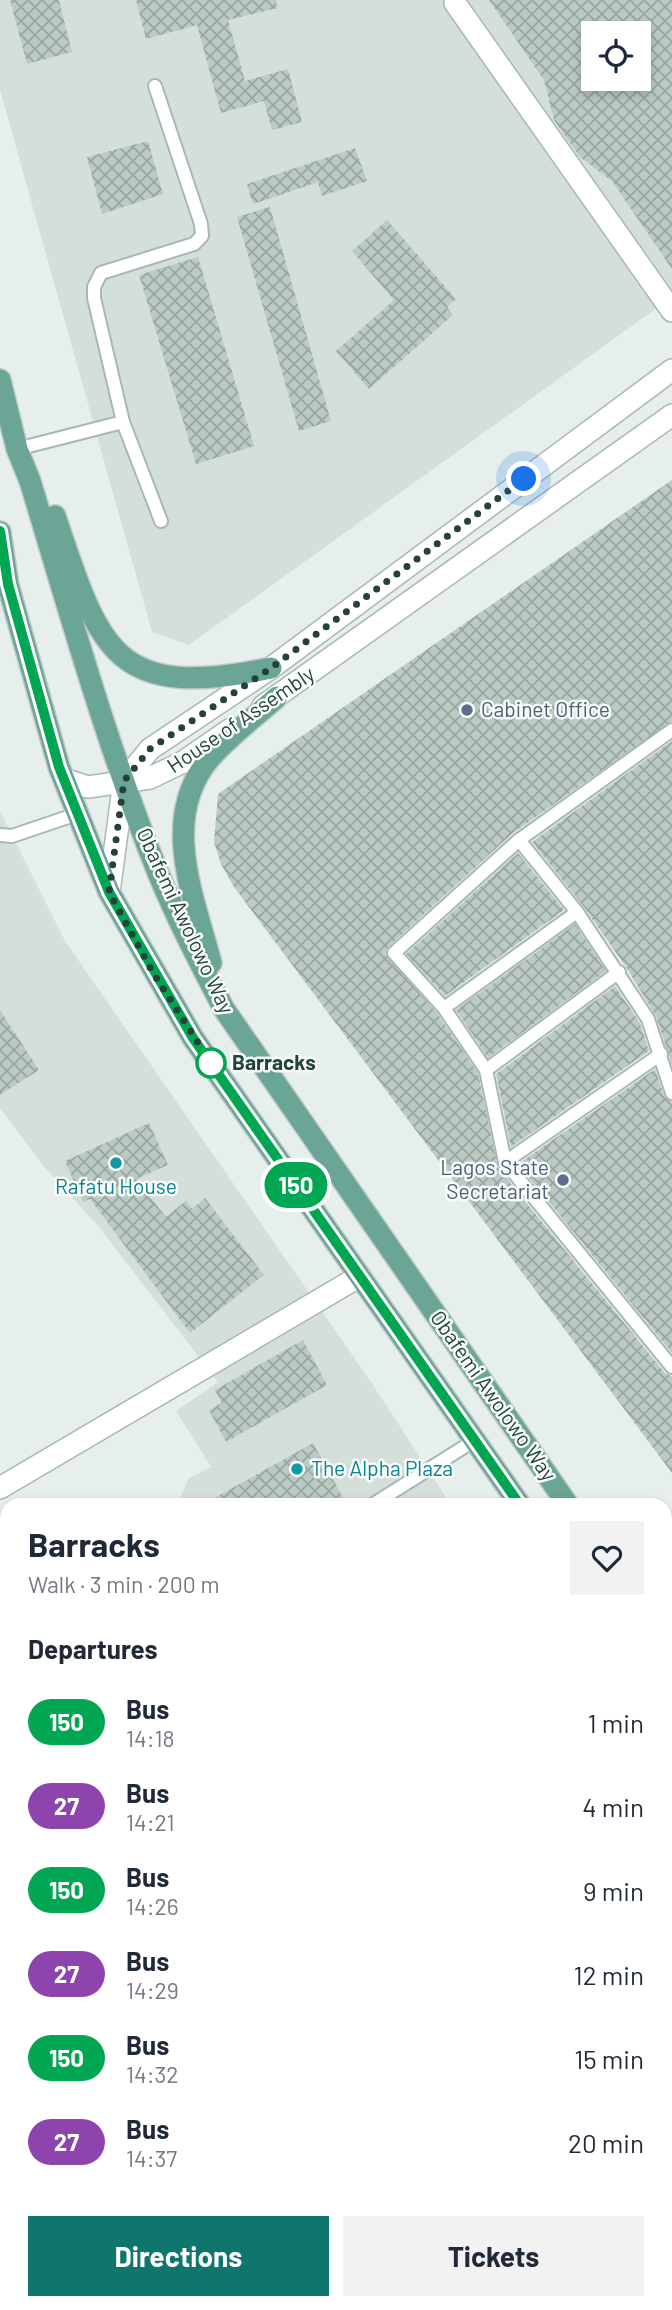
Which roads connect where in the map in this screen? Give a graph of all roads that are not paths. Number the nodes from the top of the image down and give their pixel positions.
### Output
1 (455, 3) dead end
2 (155, 86) dead end
3 (672, 311) edge
4 (672, 370) edge
5 (0, 380) edge
6 (672, 415) edge
7 (123, 422) junction
8 (17, 449) junction
9 (30, 481) junction
10 (161, 521) dead end
11 (0, 531) edge
12 (271, 668) junction
13 (277, 697) junction
14 (672, 730) edge
15 (66, 780) junction
16 (124, 781) junction
17 (77, 814) junction
18 (0, 835) edge
19 (519, 840) junction
20 (109, 892) junction
21 (577, 912) junction
22 (619, 972) junction
23 (444, 1008) junction
24 (223, 1009) junction
25 (661, 1054) junction
26 (486, 1070) junction
27 (672, 1092) edge
28 (505, 1162) junction
29 (360, 1276) junction
30 (672, 1367) edge
31 (475, 1440) junction
32 (0, 1488) edge
33 (383, 1498) edge
34 (515, 1498) edge
35 (563, 1498) edge
36 (109, 2310) edge
37 (124, 2310) edge

1 - 3 street
2 - 7 lane
4 - 12 street, House of Assembly
5 - 8 main road, Obafemi Awolowo Way
6 - 13 street, House of Assembly
7 - 8 lane
7 - 10 lane
8 - 9 main road, Obafemi Awolowo Way
9 - 12 main road
9 - 16 main road, Obafemi Awolowo Way
11 - 15 main road, Obafemi Awolowo Way
12 - 16 street, House of Assembly
13 - 16 street, House of Assembly
13 - 24 main road
14 - 19 lane
15 - 16 street
15 - 17 main road, Obafemi Awolowo Way
16 - 20 street
16 - 24 main road, Obafemi Awolowo Way
17 - 18 lane
17 - 20 main road, Obafemi Awolowo Way
19 - 21 lane
19 - 23 lane
20 - 29 main road, Obafemi Awolowo Way
21 - 22 lane
21 - 23 lane
22 - 25 lane
22 - 26 lane
23 - 26 lane
24 - 35 main road, Obafemi Awolowo Way
25 - 27 lane
25 - 28 lane
26 - 28 lane
28 - 30 lane
29 - 31 main road, Obafemi Awolowo Way
29 - 32 street
31 - 33 lane
31 - 34 main road, Obafemi Awolowo Way
36 - 37 lane

